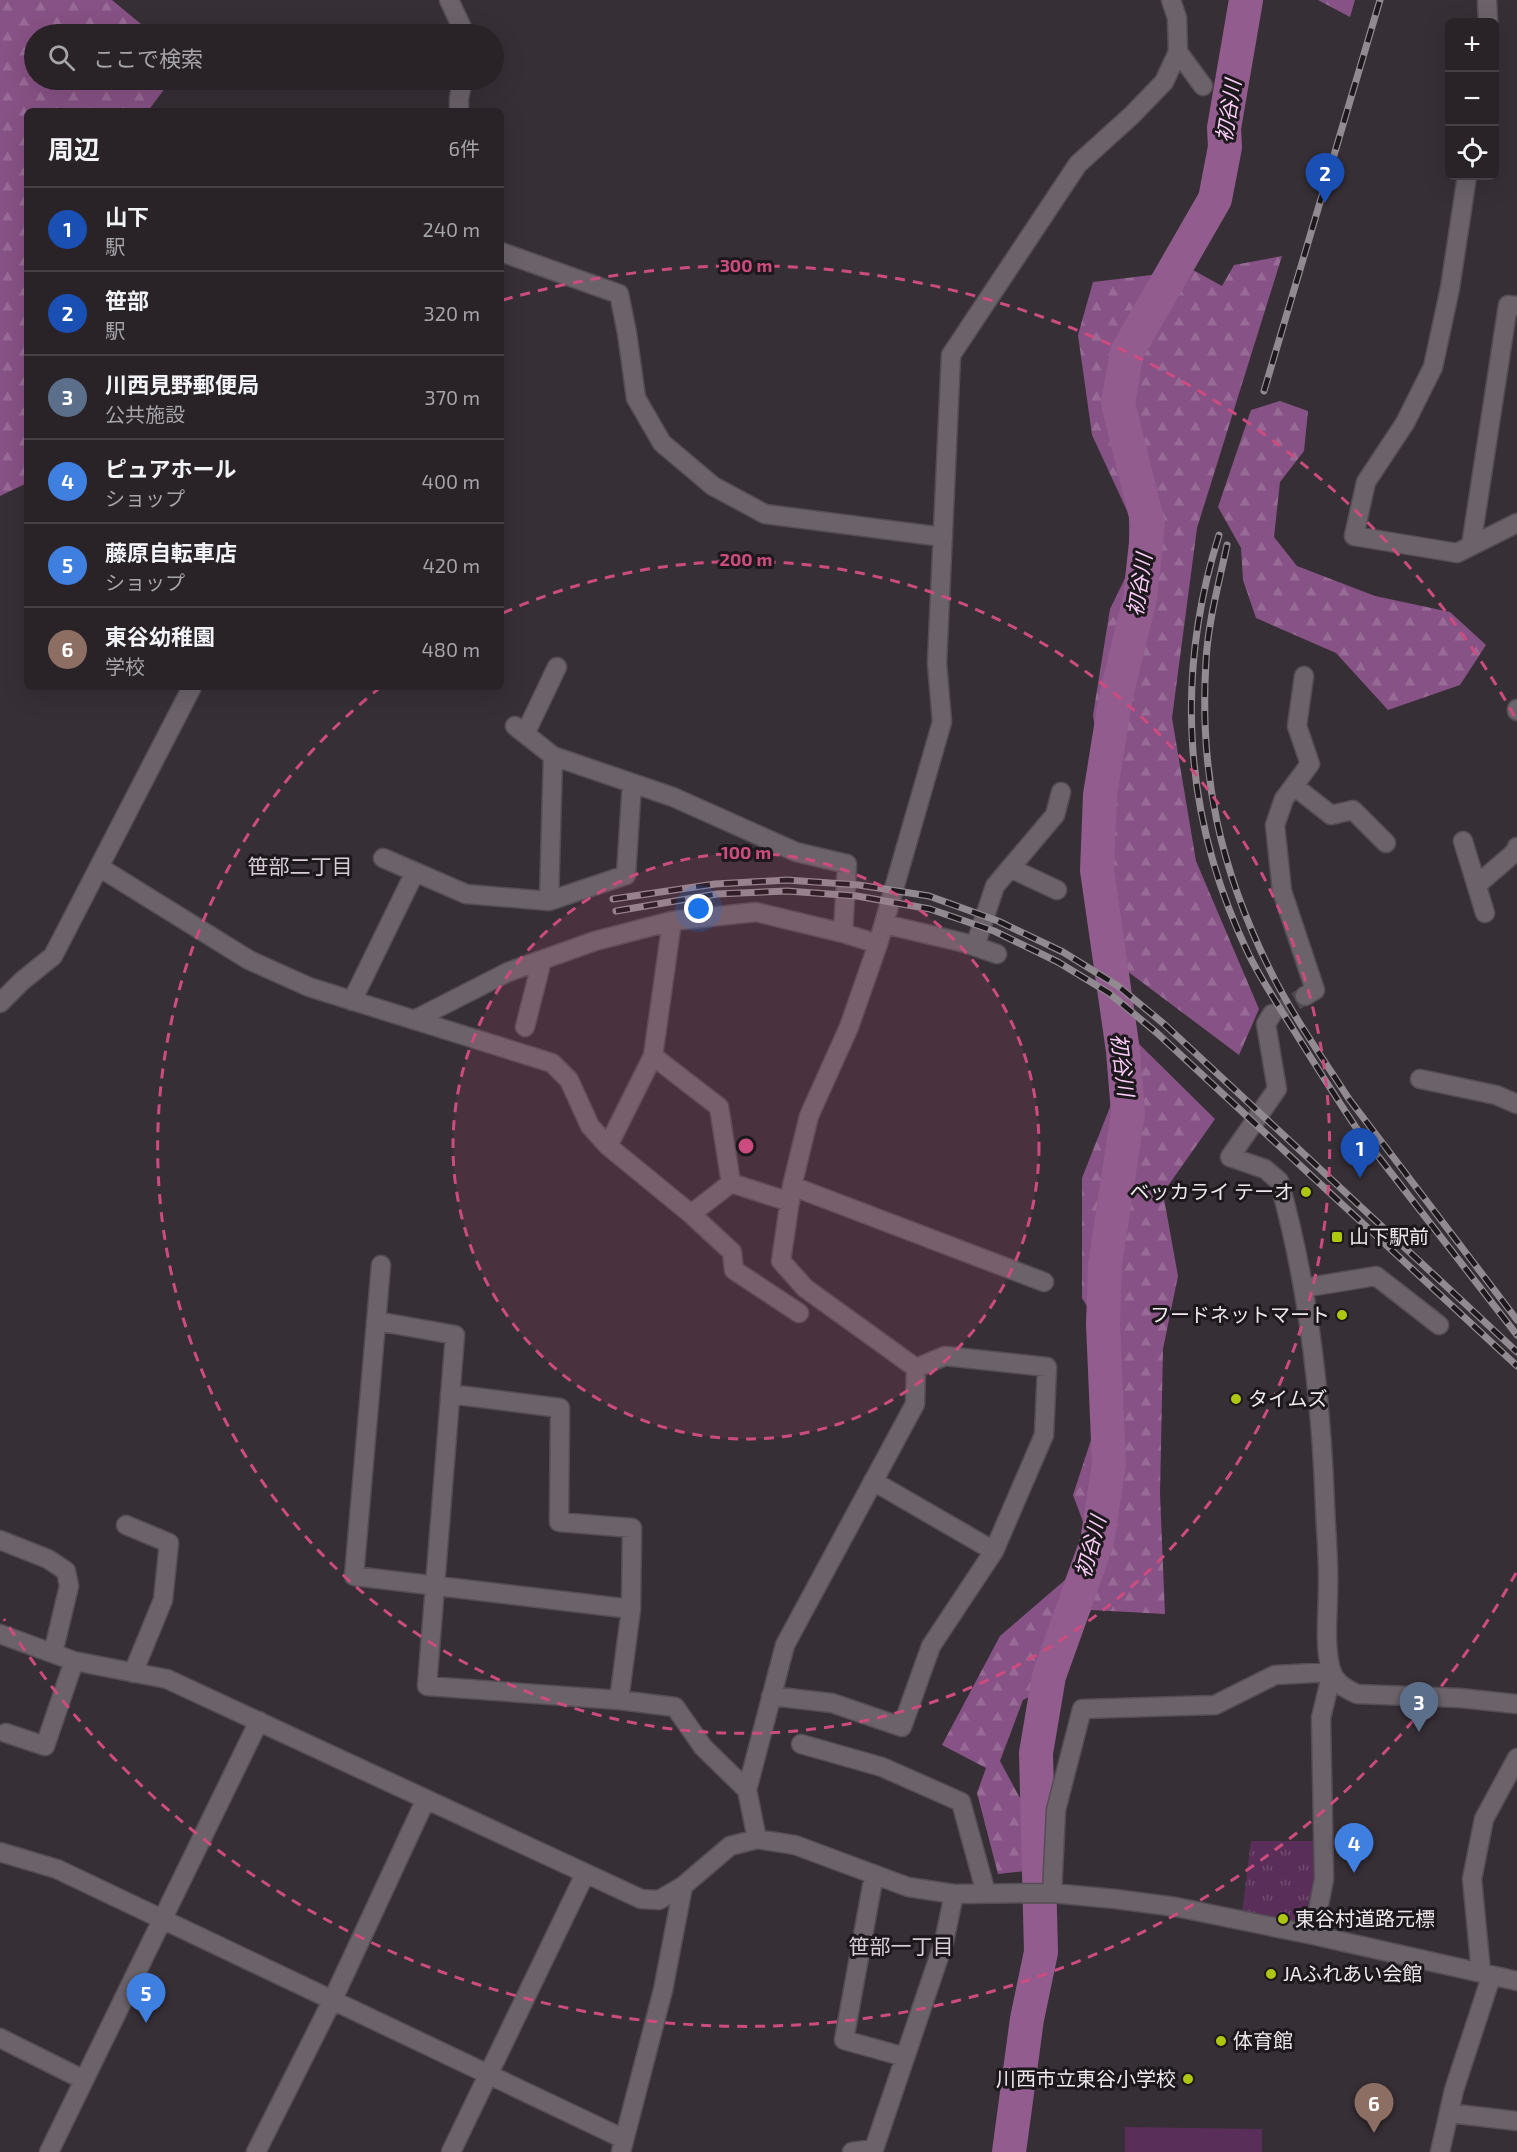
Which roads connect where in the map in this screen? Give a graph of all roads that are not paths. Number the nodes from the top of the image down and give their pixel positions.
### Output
1 (449, 0) edge
2 (1171, 0) edge
3 (1488, 0) edge
4 (1488, 18) edge
5 (460, 24) edge
6 (1178, 52) junction
7 (1203, 86) dead end
8 (461, 90) edge
9 (459, 108) edge
10 (1466, 180) edge
11 (504, 253) edge
12 (1517, 306) edge
13 (1517, 523) edge
14 (943, 537) junction
15 (1471, 546) junction
16 (557, 667) dead end
17 (1304, 676) dead end
18 (190, 690) edge
19 (553, 756) junction
20 (632, 783) junction
21 (1294, 786) junction
22 (1061, 792) dead end
23 (1463, 841) dead end
24 (1386, 843) dead end
25 (1517, 847) edge
26 (383, 858) dead end
27 (99, 867) junction
28 (1010, 868) junction
29 (415, 872) junction
30 (1478, 884) junction
31 (1057, 890) dead end
32 (549, 901) junction
33 (1485, 914) dead end
34 (672, 921) junction
35 (884, 924) junction
36 (843, 933) junction
37 (878, 944) junction
38 (975, 946) junction
39 (997, 954) dead end
40 (542, 960) junction
41 (1305, 996) dead end
42 (352, 1000) junction
43 (0, 1002) edge
44 (1272, 1014) dead end
45 (414, 1020) junction
46 (525, 1027) dead end
47 (653, 1056) junction
48 (1420, 1079) dead end
49 (1517, 1104) edge
50 (608, 1146) junction
51 (731, 1183) junction
52 (791, 1194) junction
53 (691, 1214) junction
54 (381, 1265) dead end
55 (1044, 1282) dead end
56 (1303, 1287) junction
57 (799, 1313) dead end
58 (376, 1321) junction
59 (1438, 1325) dead end
60 (916, 1368) junction
61 (450, 1394) junction
62 (873, 1481) junction
63 (126, 1525) dead end
64 (0, 1540) edge
65 (994, 1551) junction
66 (435, 1586) junction
67 (631, 1609) junction
68 (0, 1634) edge
69 (53, 1653) junction
70 (74, 1660) junction
71 (1332, 1672) junction
72 (133, 1673) junction
73 (771, 1696) junction
74 (619, 1700) junction
75 (1517, 1704) edge
76 (259, 1721) junction
77 (6, 1734) dead end
78 (801, 1744) dead end
79 (1517, 1758) edge
80 (747, 1790) junction
81 (426, 1799) junction
82 (757, 1839) junction
83 (0, 1852) edge
84 (585, 1874) junction
85 (874, 1875) junction
86 (683, 1886) junction
87 (986, 1893) junction
88 (1052, 1893) junction
89 (954, 1894) junction
90 (162, 1919) junction
91 (1313, 1935) junction
92 (1486, 1974) junction
93 (1517, 1981) edge
94 (333, 1999) junction
95 (0, 2038) edge
96 (905, 2057) junction
97 (488, 2075) junction
98 (84, 2080) junction
99 (1449, 2113) junction
100 (1517, 2121) edge
101 (622, 2145) edge
102 (874, 2151) edge
103 (49, 2152) edge
104 (255, 2152) edge
105 (451, 2152) edge
106 (852, 2152) edge
107 (1440, 2152) edge

1 - 5 street
2 - 6 street
3 - 4 street
6 - 7 street
6 - 14 street
8 - 9 street
10 - 15 street
11 - 14 street
12 - 15 street
13 - 15 street
14 - 35 street
16 - 19 street
17 - 21 street
18 - 27 street
19 - 20 street
19 - 32 street
20 - 32 street
20 - 36 street
21 - 24 street
21 - 41 street
22 - 28 street
23 - 30 street
25 - 30 street
26 - 29 street
27 - 42 street
27 - 43 street
28 - 31 street
28 - 38 street
29 - 32 street
29 - 42 street
30 - 33 street
34 - 36 street
34 - 40 street
34 - 47 street
35 - 37 street
35 - 38 street
36 - 37 street
37 - 52 street
38 - 39 street
40 - 45 street
40 - 46 street
42 - 45 street
44 - 56 street
45 - 50 street
47 - 50 street
47 - 51 street
48 - 49 street
50 - 53 street
51 - 52 street
51 - 53 street
52 - 55 street
52 - 60 street
53 - 57 street
54 - 58 street
56 - 59 street
56 - 71 street
58 - 61 street
58 - 66 street
60 - 62 street
60 - 65 street
61 - 66 street
61 - 67 street
62 - 65 street
62 - 73 street
63 - 72 street
64 - 69 street
65 - 73 street
66 - 67 street
66 - 74 street
67 - 74 street
68 - 69 street
69 - 70 street
70 - 72 street
70 - 77 street
71 - 75 street
71 - 88 street
71 - 91 street
72 - 76 street
73 - 80 street
74 - 80 street
76 - 81 street
76 - 90 street
78 - 87 street
79 - 92 street
80 - 82 street
81 - 84 street
81 - 94 street
82 - 85 street
82 - 86 street
83 - 90 street
84 - 86 street
84 - 97 street
85 - 89 street
85 - 96 street
86 - 101 street
87 - 88 street
87 - 89 street
88 - 91 street
89 - 96 street
90 - 94 street
90 - 98 street
91 - 92 street
92 - 93 street
92 - 99 street
94 - 97 street
94 - 104 street
95 - 98 street
96 - 102 street
97 - 101 street
97 - 105 street
98 - 103 street
99 - 100 street
99 - 107 street
102 - 106 street

